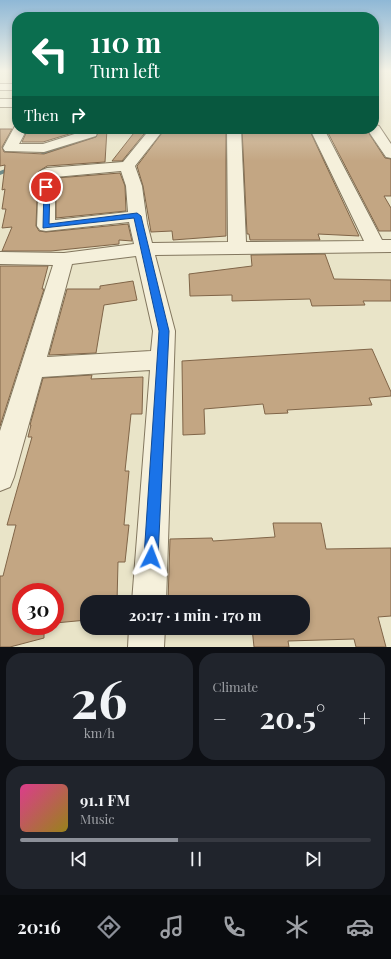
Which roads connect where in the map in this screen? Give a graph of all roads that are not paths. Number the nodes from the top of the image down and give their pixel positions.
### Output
1 (0, 103) edge
2 (12, 103) edge
3 (17, 134) edge
4 (88, 134) edge
5 (153, 134) edge
6 (234, 134) edge
7 (320, 134) edge
8 (377, 134) edge
9 (391, 154) edge
10 (127, 166) junction
11 (137, 216) junction
12 (383, 246) edge
13 (237, 248) junction
14 (144, 249) junction
15 (0, 258) edge
16 (64, 259) junction
17 (162, 360) junction
18 (32, 368) junction
19 (0, 477) edge
20 (149, 595) edge
21 (147, 635) edge
22 (146, 647) edge

1 - 2 street
3 - 4 street
5 - 10 street
6 - 13 street
7 - 12 street
8 - 9 street
10 - 11 street
10 - 11 street
11 - 14 street
12 - 13 street
13 - 14 street
14 - 16 street
14 - 17 street
15 - 16 street
16 - 18 street
17 - 18 street
17 - 20 street
18 - 19 street
21 - 22 street

